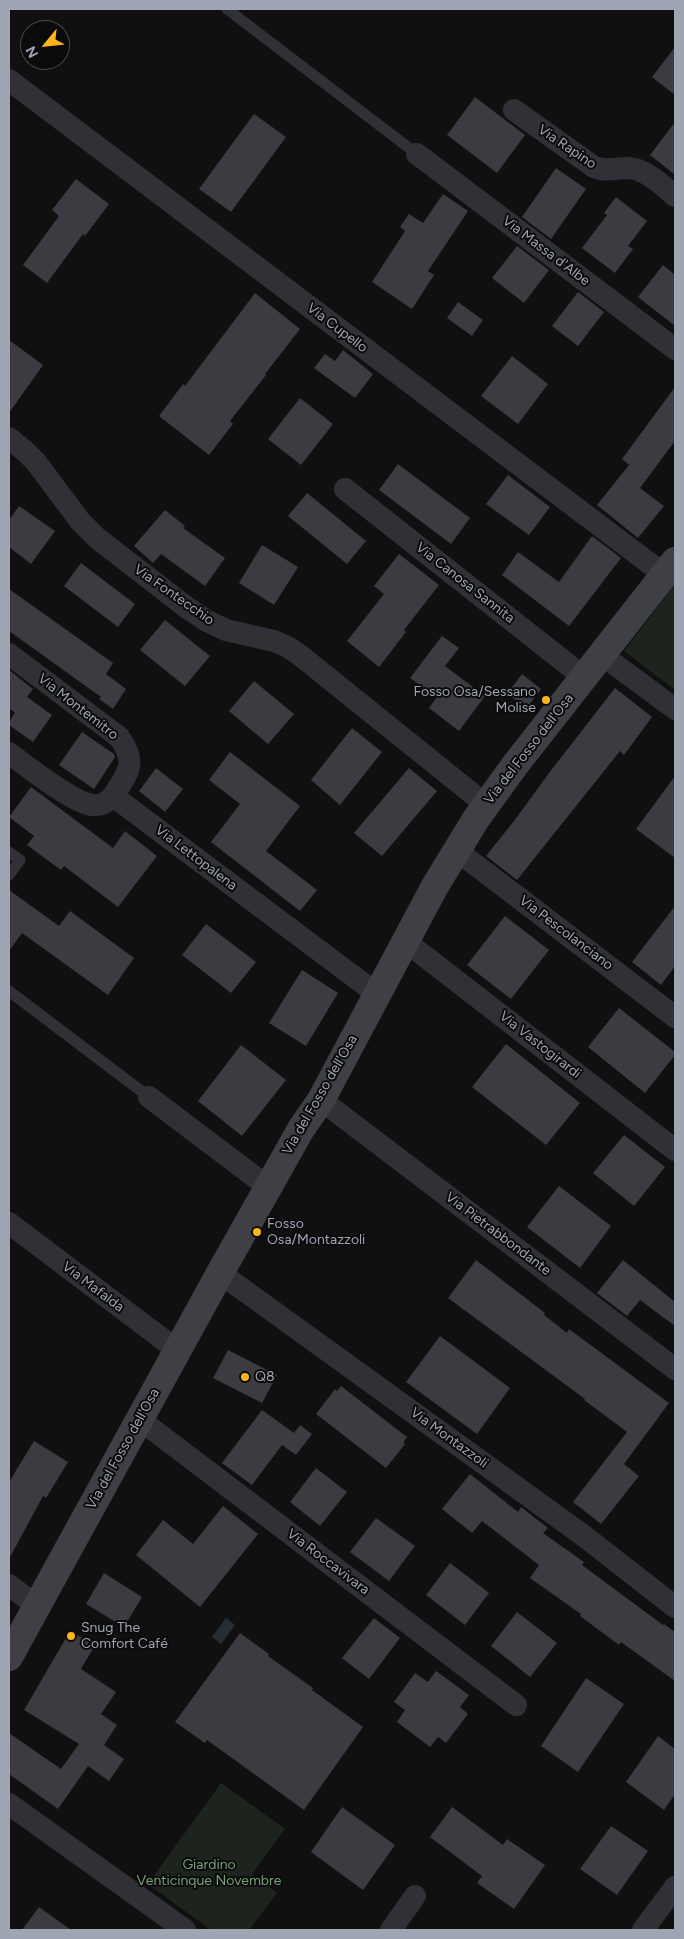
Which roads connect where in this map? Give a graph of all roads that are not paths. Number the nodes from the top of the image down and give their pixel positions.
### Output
1 (227, 9) edge
2 (9, 80) edge
3 (514, 110) dead end
4 (417, 154) joint
5 (675, 196) edge
6 (675, 349) edge
7 (9, 438) edge
8 (345, 489) dead end
9 (670, 568) edge
10 (9, 654) edge
11 (602, 655) junction
12 (585, 678) junction
13 (675, 710) edge
14 (9, 753) edge
15 (112, 796) junction
16 (486, 804) junction
17 (456, 850) junction
18 (9, 852) edge
19 (9, 876) edge
20 (405, 941) junction
21 (9, 991) edge
22 (377, 994) junction
23 (675, 1017) edge
24 (149, 1097) joint
25 (321, 1100) junction
26 (675, 1150) edge
27 (268, 1187) junction
28 (9, 1224) edge
29 (220, 1273) junction
30 (178, 1350) junction
31 (675, 1369) edge
32 (139, 1419) junction
33 (9, 1584) edge
34 (37, 1606) junction
35 (675, 1606) edge
36 (9, 1657) edge
37 (516, 1705) dead end
38 (9, 1804) edge
39 (675, 1887) edge
40 (415, 1896) dead end
41 (185, 1930) edge
42 (391, 1930) edge
43 (643, 1930) edge

1 - 4 lane
2 - 9 street, Via Cupello
3 - 5 street, Via Rapino
4 - 6 street, Via Massa d'Albe
7 - 16 street, Via Fontecchio
8 - 12 street, Via Canosa Sannita
9 - 11 street, Via del Fosso dell'Osa
10 - 15 street, Via Montemitro
11 - 12 street, Via del Fosso dell'Osa
11 - 13 street
12 - 16 street, Via del Fosso dell'Osa
14 - 15 street
15 - 22 street, Via Lettopalena
16 - 17 street, Via del Fosso dell'Osa
17 - 20 street, Via del Fosso dell'Osa
17 - 23 street, Via Pescolanciano
18 - 19 lane
20 - 22 street, Via del Fosso dell'Osa
20 - 26 street, Via Vastogirardi
21 - 24 lane
22 - 25 street, Via del Fosso dell'Osa
24 - 27 street
25 - 27 street, Via del Fosso dell'Osa
25 - 31 street, Via Pietrabbondante
27 - 29 street, Via del Fosso dell'Osa
28 - 30 street, Via Mafalda
29 - 30 street, Via del Fosso dell'Osa
29 - 35 street, Via Montazzoli
30 - 32 street, Via del Fosso dell'Osa
32 - 34 street, Via del Fosso dell'Osa
32 - 37 street, Via Roccavivara
33 - 34 street
34 - 36 street, Via del Fosso dell'Osa
38 - 41 street
39 - 43 street
40 - 42 street

